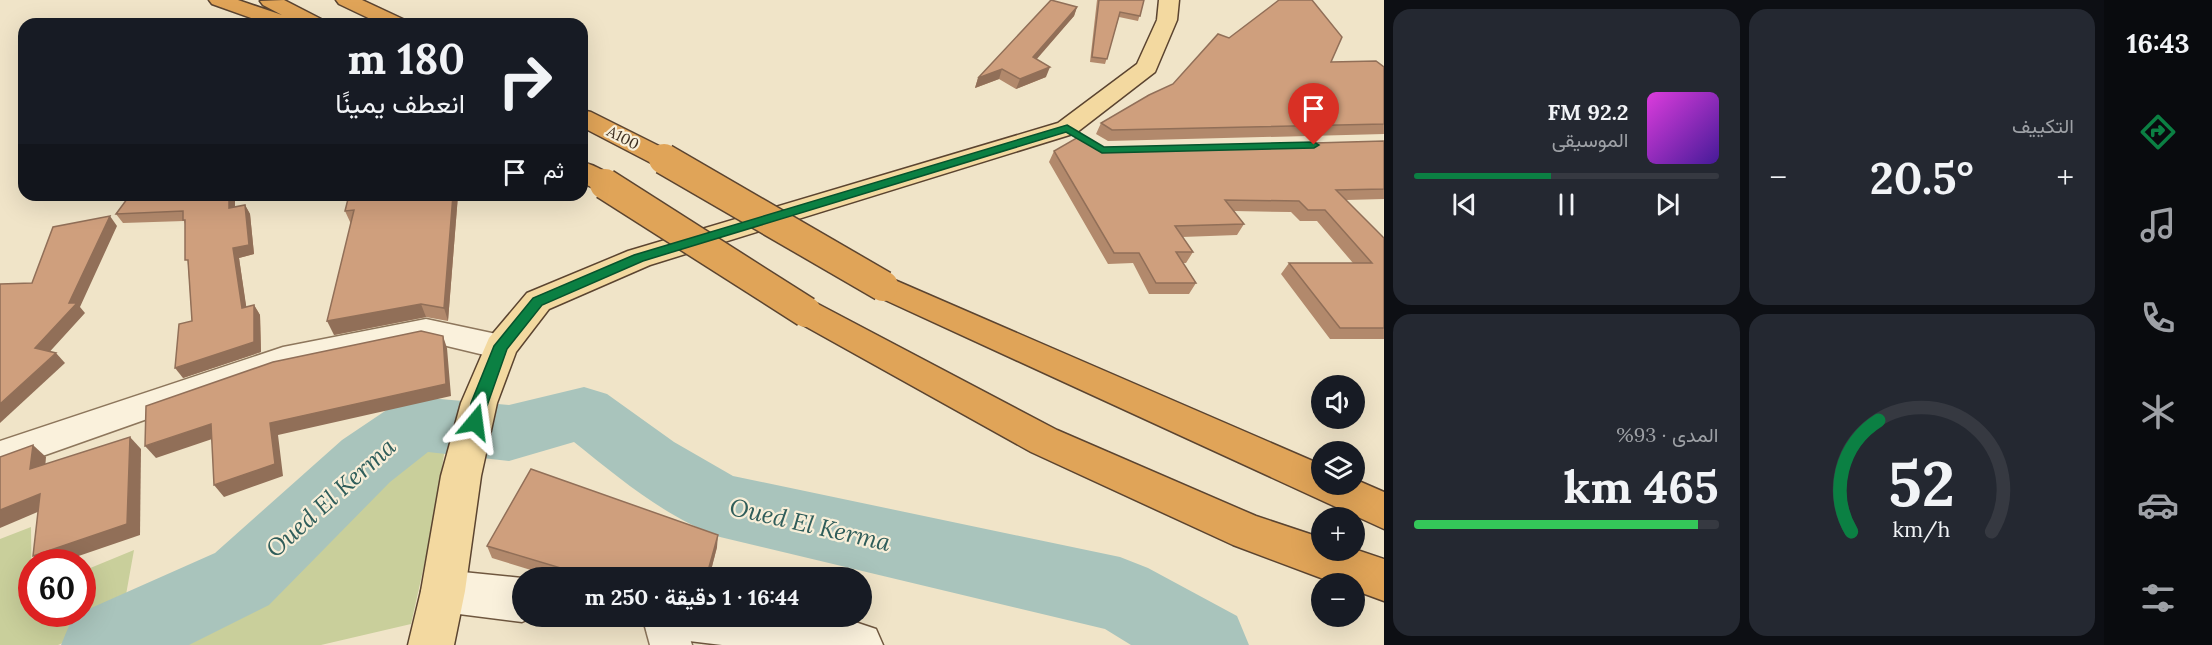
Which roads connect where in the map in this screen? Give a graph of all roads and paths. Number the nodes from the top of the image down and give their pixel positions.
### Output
1 (219, 0) edge
2 (268, 0) edge
3 (346, 0) edge
4 (1169, 0) edge
5 (271, 18) edge
6 (304, 18) edge
7 (385, 18) edge
8 (588, 120) edge
9 (594, 177) edge
10 (501, 346) junction
11 (0, 456) edge
12 (1311, 479) edge
13 (1348, 495) edge
14 (1384, 511) edge
15 (1384, 580) edge
16 (443, 591) junction
17 (512, 599) edge
18 (666, 627) edge
19 (761, 627) edge
20 (431, 645) edge
21 (672, 645) edge
22 (860, 645) edge

1 - 5 highway
2 - 6 highway
3 - 7 highway
4 - 10 main road
8 - 12 highway, A100 / A100, bridge
9 - 15 highway, bridge
10 - 11 street
10 - 16 main road
13 - 14 highway, A100
16 - 17 street
16 - 20 main road
18 - 21 street
19 - 22 street

